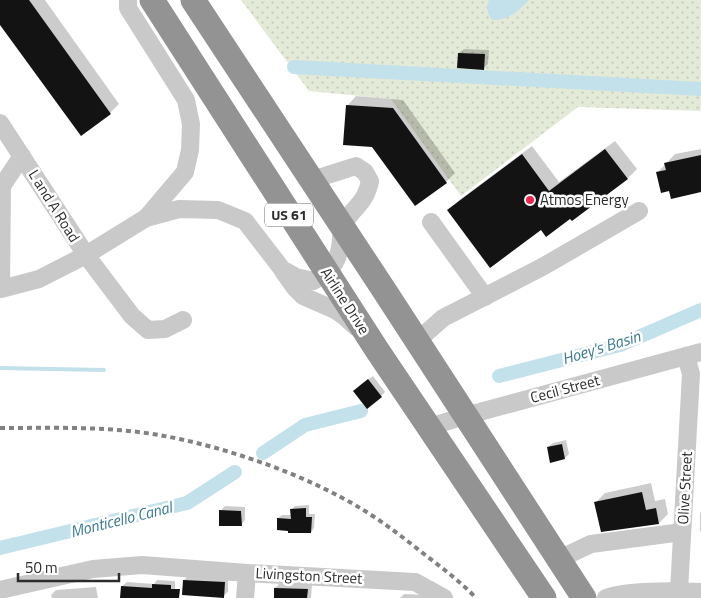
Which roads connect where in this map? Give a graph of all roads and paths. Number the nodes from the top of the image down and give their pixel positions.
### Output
1 (128, 0) edge
2 (152, 0) edge
3 (193, 0) edge
4 (0, 123) edge
5 (22, 156) junction
6 (312, 180) junction
7 (640, 211) dead end
8 (146, 218) junction
9 (432, 222) dead end
10 (342, 225) junction
11 (86, 255) junction
12 (282, 269) junction
13 (327, 273) junction
14 (1, 289) edge
15 (485, 297) junction
16 (183, 320) dead end
17 (417, 341) junction
18 (377, 350) junction
19 (694, 354) edge
20 (464, 416) junction
21 (429, 427) junction
22 (694, 451) edge
23 (682, 532) junction
24 (559, 559) junction
25 (247, 573) junction
26 (0, 590) edge
27 (29, 590) edge
28 (679, 591) junction
29 (701, 592) edge
30 (245, 598) edge
31 (444, 598) edge
32 (544, 598) edge
33 (584, 598) edge
34 (606, 598) edge

1 - 8 street
2 - 13 highway, Airline Drive / US 61
3 - 6 highway, US 61
4 - 5 street, L and A Road
5 - 11 street, L and A Road
5 - 14 street
6 - 10 highway, US 61
6 - 10 street
7 - 15 street
8 - 11 street, L and A Road
8 - 12 street
9 - 15 street
10 - 13 street
10 - 17 highway, US 61
11 - 14 street
11 - 16 street
12 - 13 street
12 - 18 street
13 - 18 highway, Airline Drive / US 61
15 - 17 street
17 - 20 highway, US 61
18 - 21 highway, Airline Drive / US 61
19 - 20 street, Cecil Street
19 - 22 street, Olive Street
20 - 21 street, Cecil Street
20 - 24 highway, US 61
21 - 32 highway, Airline Drive / US 61
22 - 23 street, Olive Street
23 - 24 street
23 - 28 street, Olive Street
24 - 33 highway, US 61
25 - 27 street, Livingston Street
25 - 30 street
25 - 31 street, Livingston Street
26 - 27 street, Livingston Street
28 - 29 street
28 - 34 street

